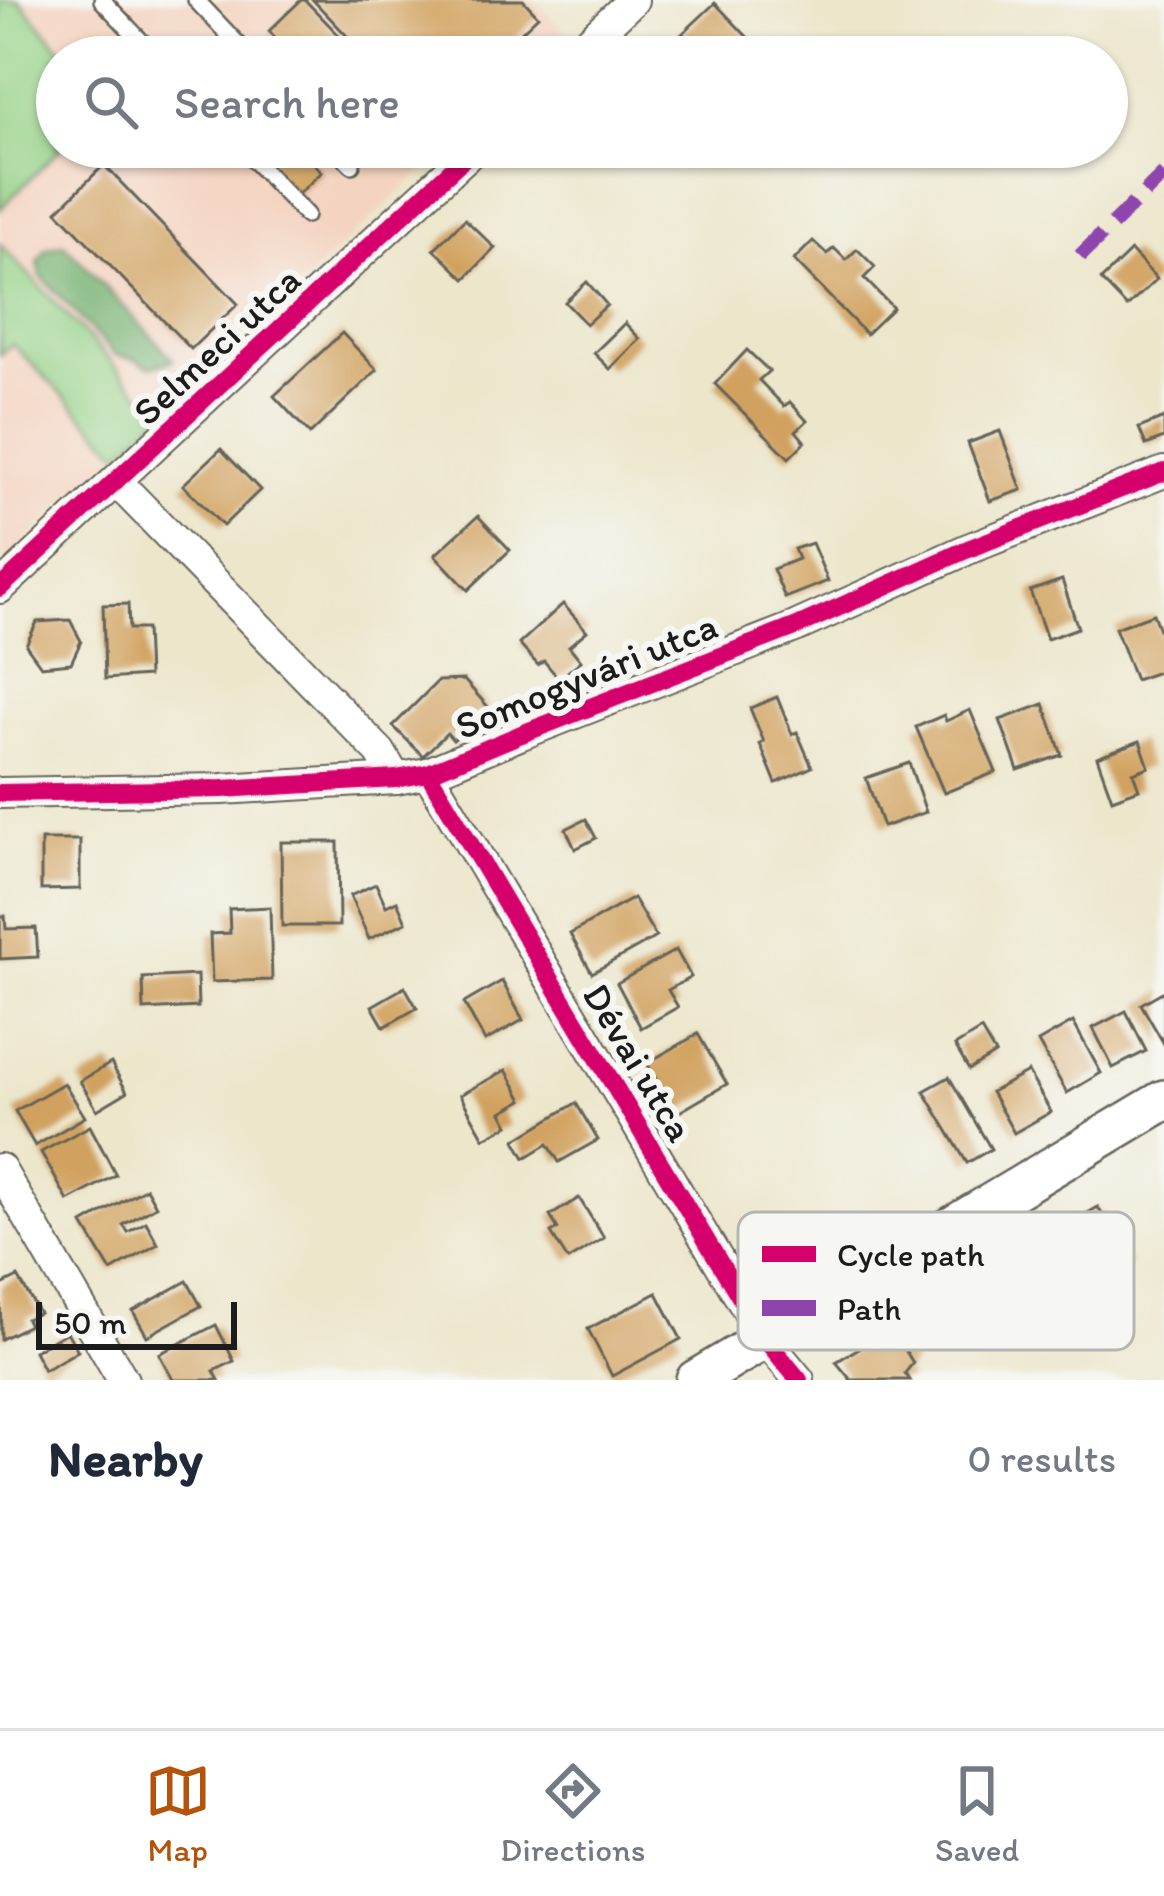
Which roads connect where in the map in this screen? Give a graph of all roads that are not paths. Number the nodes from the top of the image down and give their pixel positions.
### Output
1 (102, 0) edge
2 (196, 0) edge
3 (633, 0) edge
4 (136, 36) edge
5 (230, 36) edge
6 (594, 36) edge
7 (262, 168) edge
8 (453, 168) edge
9 (306, 215) dead end
10 (1164, 472) edge
11 (117, 482) junction
12 (0, 588) edge
13 (428, 773) junction
14 (397, 779) junction
15 (0, 793) edge
16 (1164, 1100) edge
17 (0, 1169) edge
18 (977, 1212) edge
19 (738, 1294) edge
20 (746, 1350) edge
21 (774, 1350) edge
22 (123, 1380) edge
23 (696, 1380) edge
24 (799, 1380) edge

1 - 4 lane
2 - 5 lane
3 - 6 street
7 - 9 lane
8 - 11 street, Selmeci utca
10 - 13 street, Somogyvári utca
11 - 12 street, Selmeci utca
11 - 14 street
13 - 14 street, Somogyvári utca
13 - 19 street, Dévai utca
14 - 15 street, Somogyvári utca
16 - 18 street
17 - 22 street
20 - 23 street
21 - 24 street, Dévai utca

